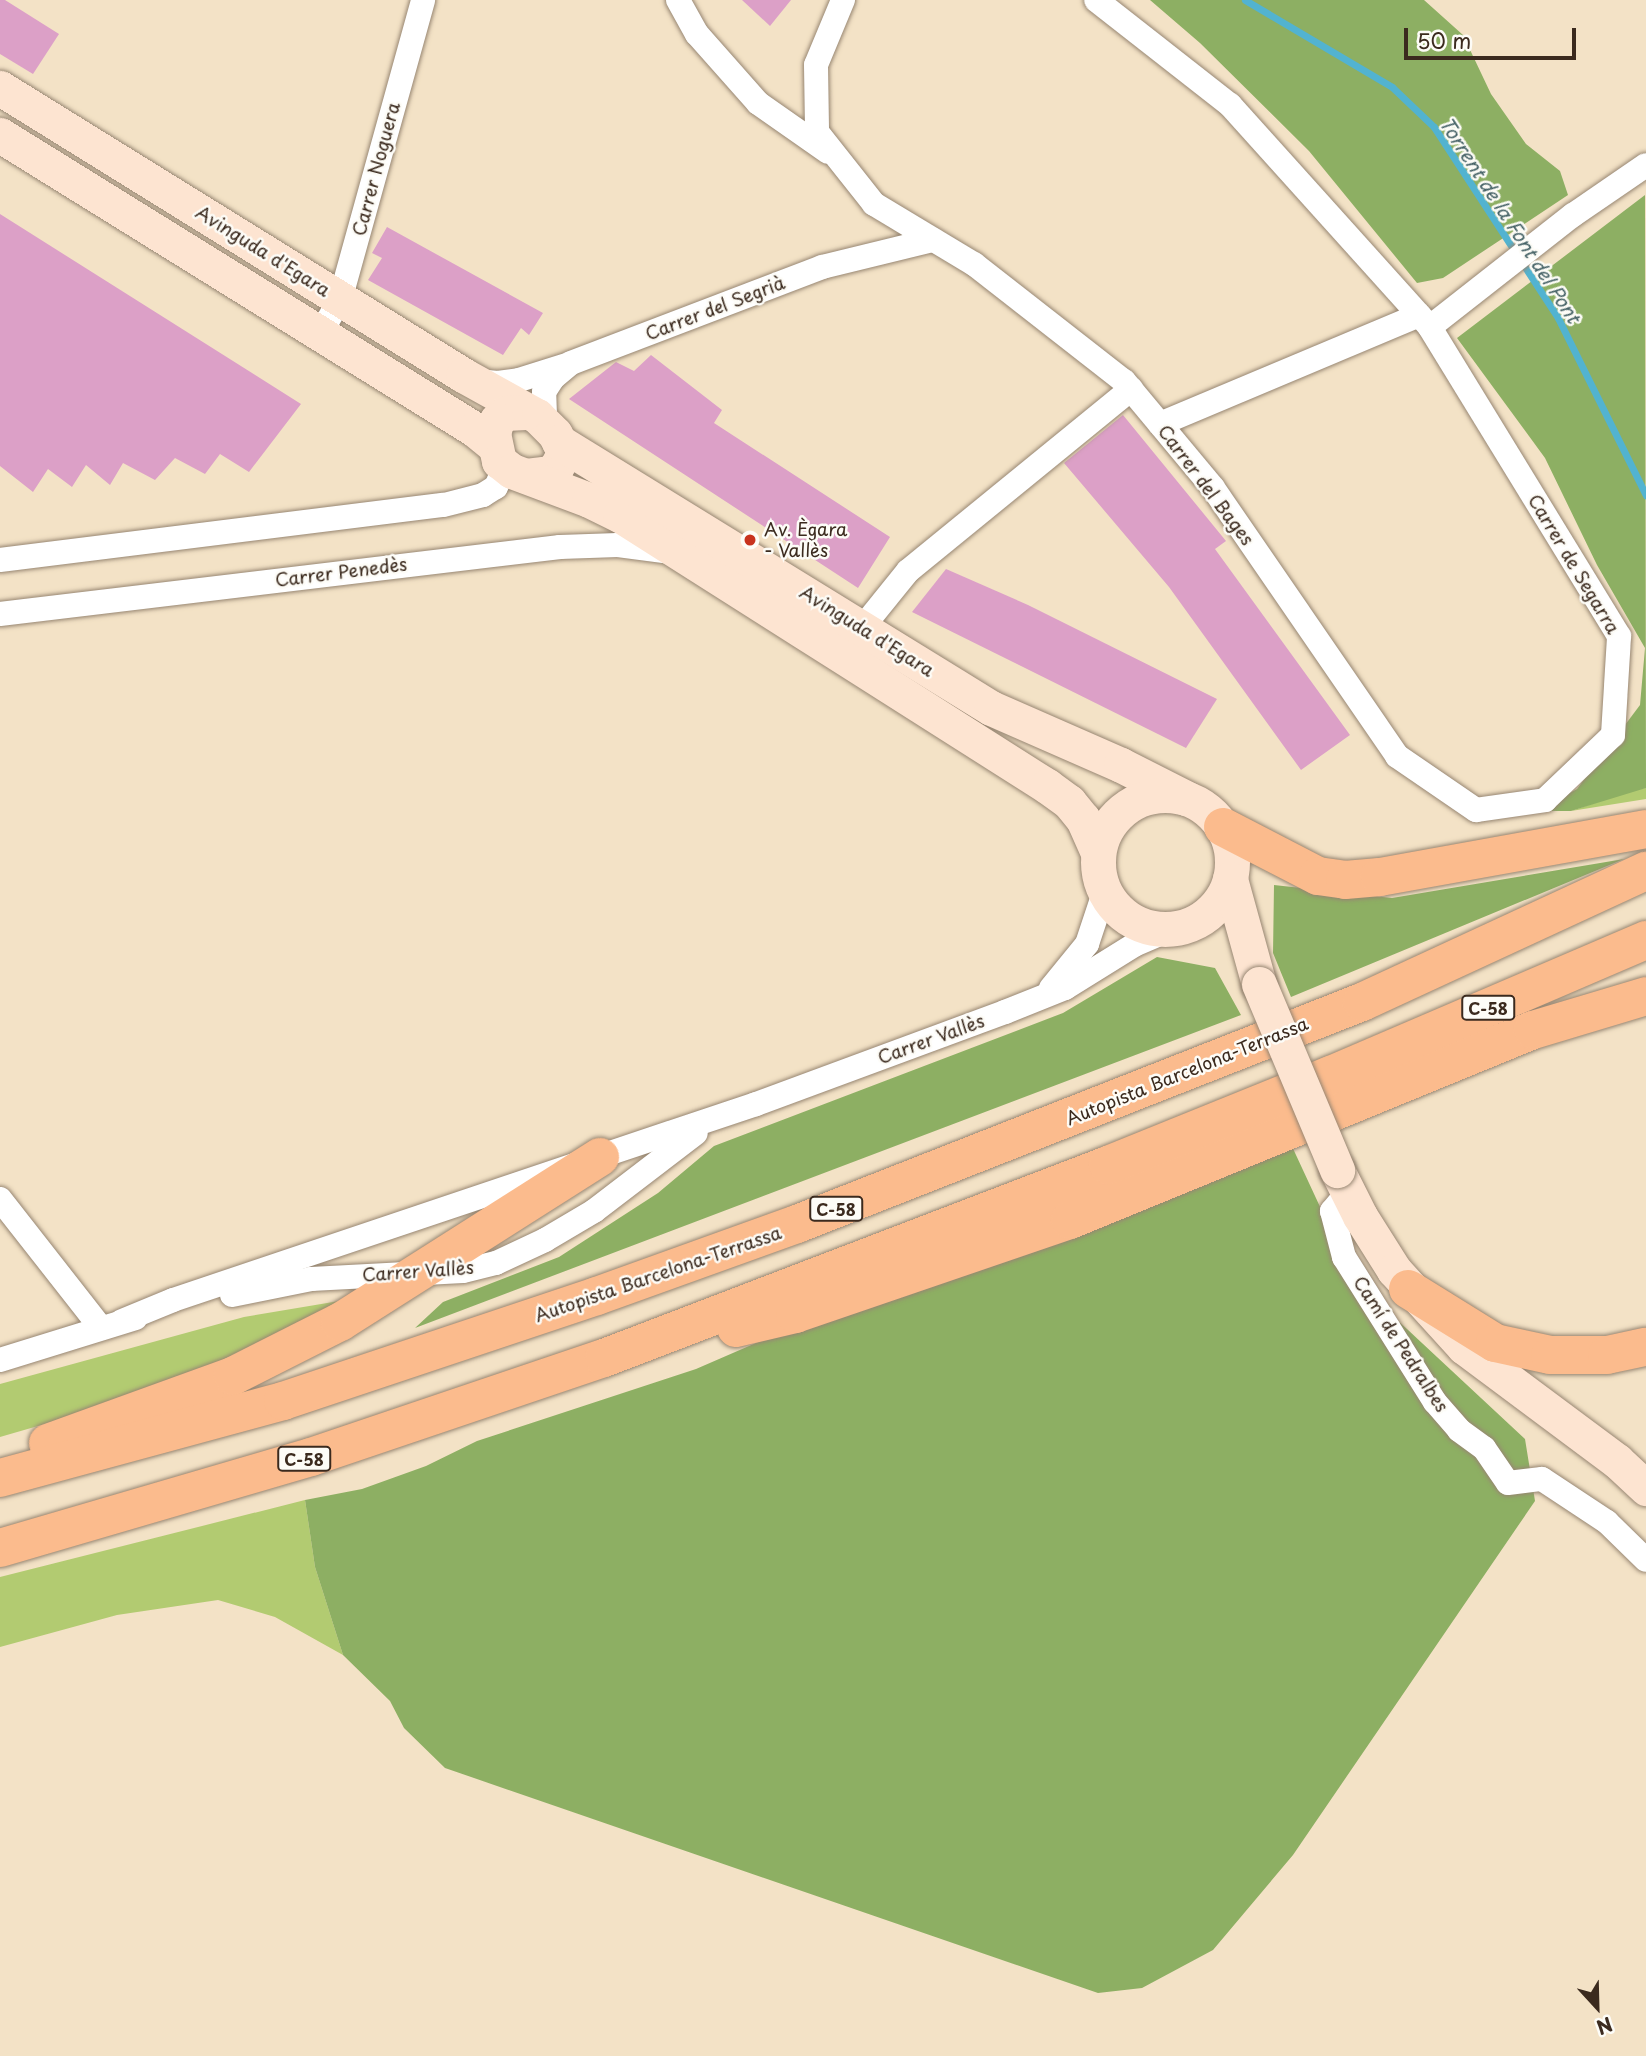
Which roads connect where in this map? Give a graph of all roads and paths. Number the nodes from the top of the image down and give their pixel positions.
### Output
1 (423, 0) edge
2 (678, 0) edge
3 (843, 0) edge
4 (1096, 0) edge
5 (0, 88) edge
6 (0, 135) edge
7 (839, 160) junction
8 (1646, 165) edge
9 (933, 240) junction
10 (341, 300) junction
11 (1425, 321) junction
12 (320, 334) junction
13 (561, 367) junction
14 (471, 380) junction
15 (1131, 389) junction
16 (1160, 424) junction
17 (521, 435) junction
18 (682, 555) junction
19 (0, 560) edge
20 (0, 614) edge
21 (862, 628) junction
22 (1186, 798) junction
23 (1545, 800) joint
24 (1223, 827) junction
25 (1646, 829) edge
26 (1098, 853) junction
27 (1646, 872) edge
28 (1230, 879) junction
29 (1104, 892) junction
30 (1183, 926) junction
31 (1646, 940) edge
32 (1259, 984) junction
33 (1646, 996) edge
34 (1027, 1003) junction
35 (756, 1104) junction
36 (600, 1157) junction
37 (1342, 1181) junction
38 (0, 1199) edge
39 (416, 1274) junction
40 (1408, 1289) junction
41 (112, 1325) junction
42 (1646, 1348) edge
43 (604, 1357) junction
44 (0, 1360) edge
45 (0, 1460) edge
46 (0, 1478) edge
47 (1646, 1488) edge
48 (0, 1548) edge
49 (1646, 1560) edge

1 - 10 street, Carrer Noguera
2 - 7 street, Carrer del Bages
3 - 7 street, Carrer del Bages
4 - 11 street, Carrer de Segarra
5 - 10 street, Avinguda d'Egara
6 - 12 street, Avinguda d'Egara
7 - 9 street, Carrer del Bages
8 - 11 street
9 - 13 street, Carrer del Segrià
9 - 15 street, Carrer del Bages
10 - 12 street, Carrer Noguera
10 - 14 street, Avinguda d'Egara
11 - 16 street
11 - 23 street, Carrer de Segarra
12 - 17 street, Avinguda d'Egara
13 - 14 street, Carrer del Segrià
13 - 17 street, Carrer del Segrià
13 - 17 street, Carrer del Segrià
14 - 17 street, Avinguda d'Egara
15 - 16 street, Carrer del Bages
15 - 21 street
16 - 23 street, Carrer del Bages
17 - 18 street, Avinguda d'Egara
17 - 19 street
17 - 21 street, Avinguda d'Egara
18 - 20 street, Carrer Penedès
18 - 26 street, Avinguda d'Egara
21 - 22 street, Avinguda d'Egara
22 - 24 street
22 - 26 street
24 - 25 highway
24 - 28 street
26 - 29 street
27 - 46 highway, Autopista Barcelona-Terrassa / C-58
28 - 30 street
28 - 32 street
29 - 30 street
29 - 34 street, Carrer Vallès
30 - 32 street
30 - 34 street, Carrer Vallès
31 - 43 highway, C-58
32 - 37 street, bridge
33 - 43 highway
34 - 35 street, Carrer Vallès
35 - 36 street, Carrer Vallès
35 - 39 street, Carrer Vallès
36 - 39 highway
36 - 41 street, Carrer Vallès
37 - 40 street
37 - 49 street, Camí de Pedralbes
38 - 41 street
39 - 41 street, Carrer Vallès
39 - 45 highway
40 - 42 highway
40 - 47 street
41 - 44 street, Carrer Vallès
43 - 48 highway, C-58

